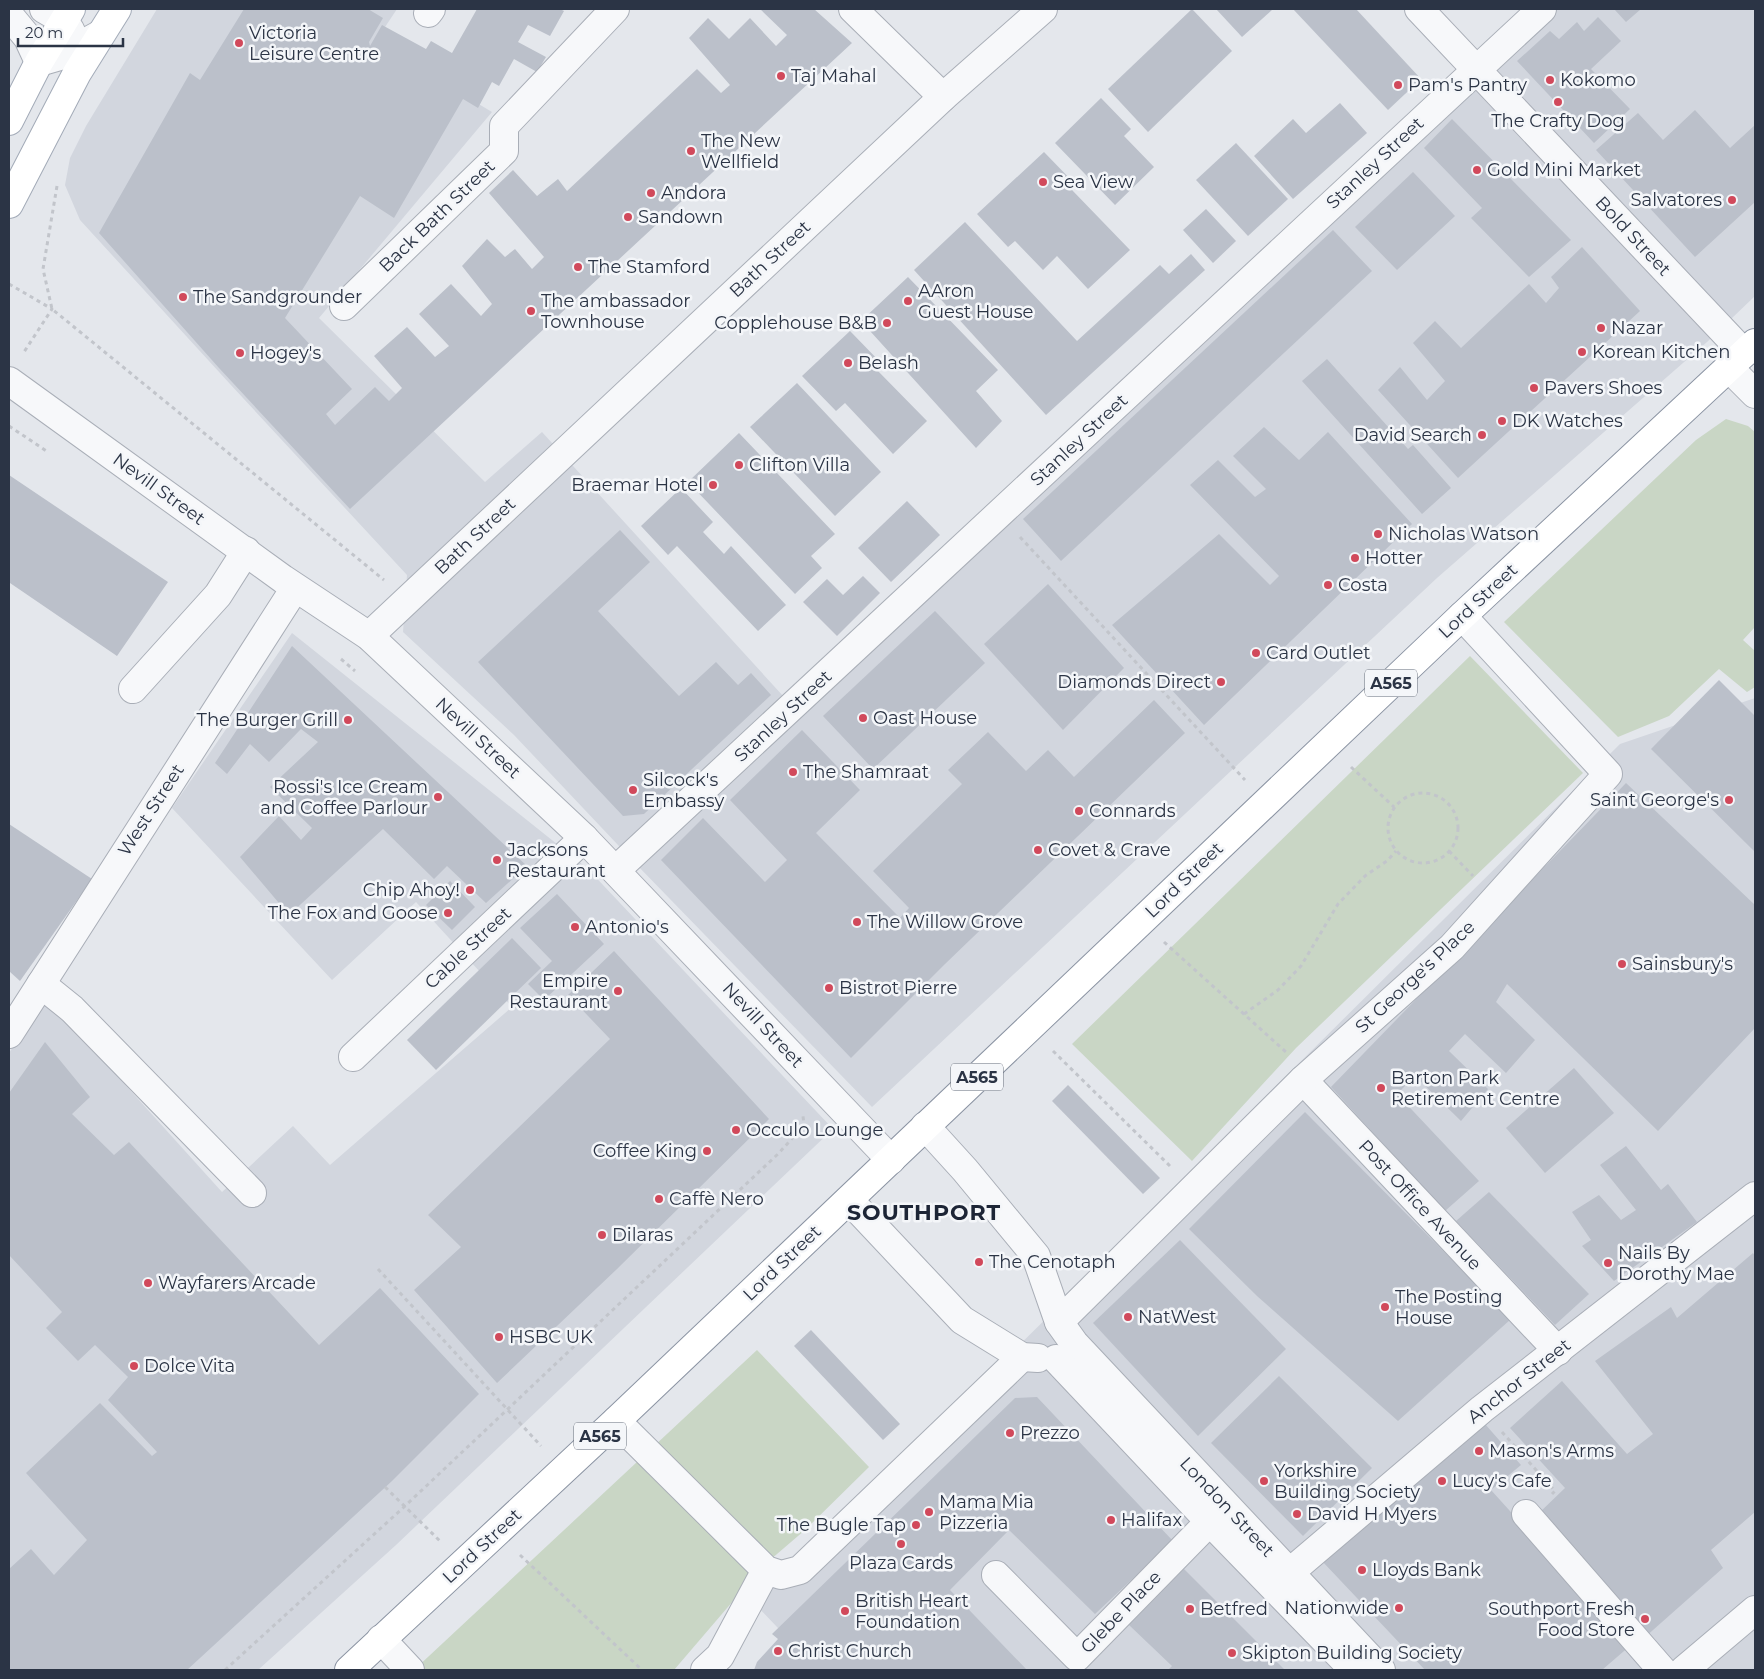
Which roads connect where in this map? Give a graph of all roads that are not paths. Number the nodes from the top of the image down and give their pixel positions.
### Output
1 (116, 9) edge
2 (615, 9) edge
3 (853, 9) edge
4 (1043, 9) edge
5 (1419, 9) edge
6 (1542, 9) edge
7 (59, 12) edge
8 (9, 14) edge
9 (77, 60) junction
10 (39, 62) junction
11 (1476, 69) junction
12 (944, 97) junction
13 (9, 122) edge
14 (9, 204) edge
15 (344, 306) dead end
16 (1742, 354) edge
17 (9, 380) edge
18 (1755, 394) edge
19 (246, 551) junction
20 (295, 588) junction
21 (1462, 616) junction
22 (369, 636) junction
23 (132, 689) dead end
24 (584, 838) junction
25 (616, 870) junction
26 (41, 984) junction
27 (9, 1034) edge
28 (353, 1057) dead end
29 (1307, 1077) junction
30 (925, 1126) junction
31 (891, 1160) junction
32 (252, 1193) dead end
33 (1755, 1196) edge
34 (849, 1200) junction
35 (1063, 1341) junction
36 (1558, 1352) junction
37 (1022, 1357) junction
38 (616, 1421) junction
39 (1218, 1514) junction
40 (1526, 1514) road end
41 (766, 1570) junction
42 (1289, 1573) junction
43 (996, 1575) dead end
44 (1755, 1610) edge
45 (381, 1639) junction
46 (1081, 1664) edge
47 (349, 1670) edge
48 (410, 1670) edge
49 (705, 1670) edge
50 (1354, 1670) edge
51 (1381, 1670) edge
52 (1662, 1670) edge
53 (1684, 1670) edge

1 - 9 main road
2 - 15 street, Back Bath Street
3 - 12 street
4 - 12 street, Bath Street
5 - 11 street, Bold Street
6 - 11 street, Stanley Street
7 - 9 street
7 - 10 main road
8 - 10 street
9 - 10 street
9 - 14 main road
10 - 13 main road
11 - 16 street, Bold Street
11 - 25 street, Stanley Street
12 - 22 street, Bath Street
16 - 18 street, Bold Street
16 - 21 main road, Lord Street / A565
17 - 19 street, Nevill Street
19 - 20 street, Nevill Street
19 - 23 street
20 - 22 street, Nevill Street
20 - 26 street, West Street
21 - 29 street, St George's Place
21 - 30 main road, Lord Street / A565
22 - 24 street, Nevill Street
24 - 25 street, Nevill Street
24 - 28 street, Cable Street
25 - 31 street, Nevill Street
26 - 27 street, West Street
26 - 32 street
29 - 35 street, St George's Place
29 - 36 street, Post Office Avenue
30 - 31 main road, Lord Street / A565
30 - 35 street
31 - 34 main road, Lord Street / A565
33 - 36 street, Anchor Street
34 - 37 street
34 - 38 main road, Lord Street / A565
35 - 37 street
35 - 39 street, London Street
36 - 42 street, Anchor Street
37 - 41 street
38 - 41 street
38 - 45 main road, Lord Street / A565
39 - 42 street, London Street
39 - 46 street, Glebe Place
39 - 50 street
40 - 52 street
41 - 49 street
42 - 51 street, London Street
43 - 46 street, Glebe Place
44 - 53 street
45 - 47 main road, Lord Street / A565
45 - 48 street

